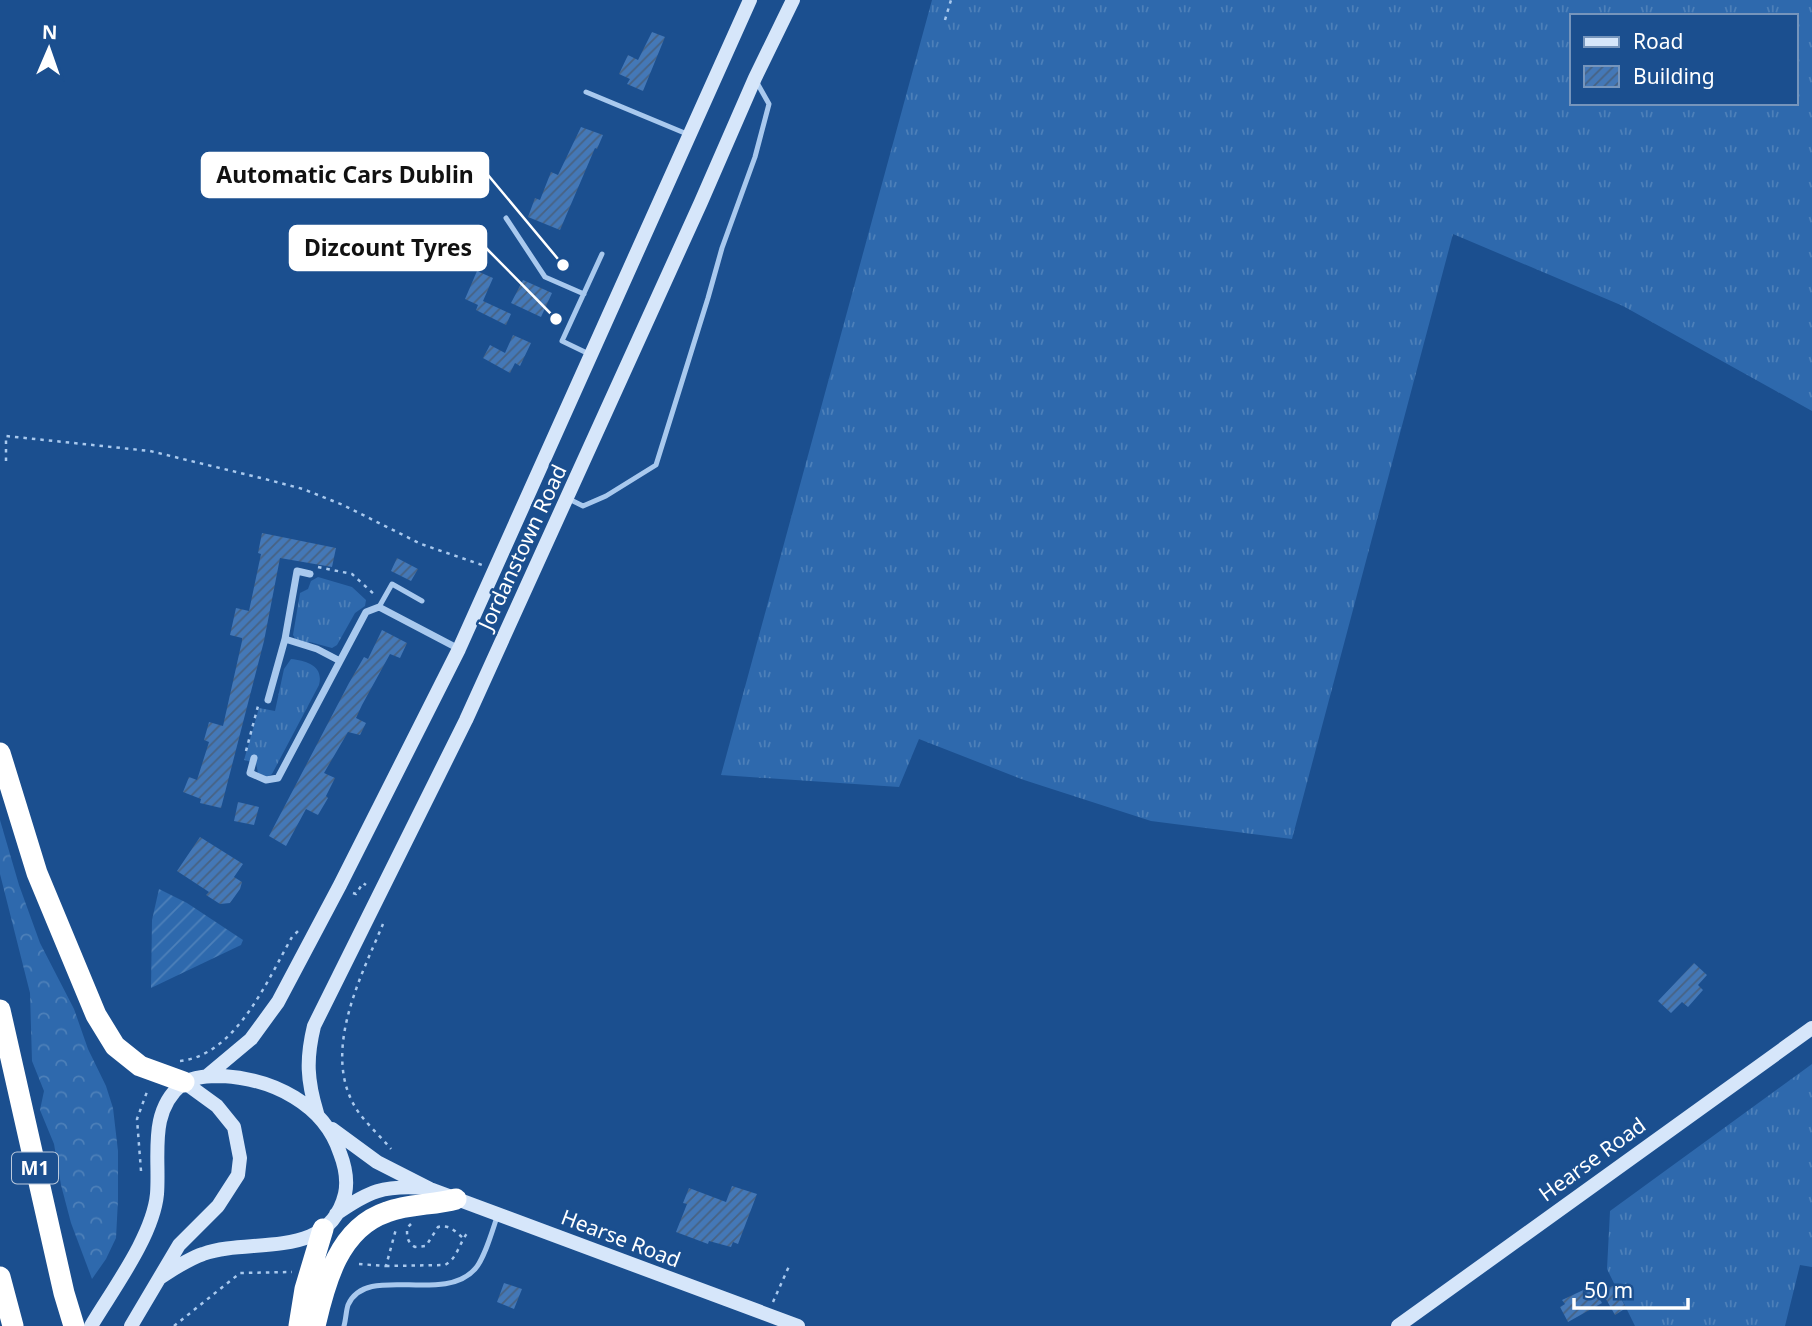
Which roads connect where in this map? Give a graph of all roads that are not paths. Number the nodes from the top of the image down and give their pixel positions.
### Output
1 (750, 0) edge
2 (793, 0) edge
3 (755, 78) junction
4 (586, 92) dead end
5 (690, 135) junction
6 (506, 218) dead end
7 (602, 254) dead end
8 (584, 294) junction
9 (592, 355) junction
10 (568, 499) junction
11 (310, 573) road end
12 (422, 601) dead end
13 (379, 607) junction
14 (285, 639) junction
15 (459, 649) junction
16 (340, 661) junction
17 (268, 700) road end
18 (0, 753) edge
19 (254, 758) road end
20 (0, 1010) edge
21 (1812, 1028) edge
22 (208, 1075) junction
23 (184, 1082) junction
24 (317, 1113) junction
25 (328, 1126) junction
26 (430, 1189) junction
27 (456, 1199) junction
28 (498, 1214) junction
29 (329, 1222) junction
30 (0, 1277) edge
31 (162, 1277) junction
32 (13, 1326) edge
33 (74, 1326) edge
34 (91, 1326) edge
35 (131, 1326) edge
36 (299, 1326) edge
37 (315, 1326) edge
38 (344, 1326) edge
39 (798, 1326) edge
40 (1398, 1326) edge

1 - 5 main road, Jordanstown Road
2 - 3 main road, Jordanstown Road
3 - 10 main road, Jordanstown Road
3 - 10 lane
4 - 5 lane
5 - 9 main road, Jordanstown Road
6 - 8 lane
7 - 8 lane
8 - 9 lane
9 - 15 main road, Jordanstown Road
10 - 24 main road, Jordanstown Road
11 - 14 street
12 - 13 lane
13 - 15 street
13 - 16 street
14 - 16 street
14 - 17 street
15 - 22 main road, Jordanstown Road
16 - 19 street
18 - 23 highway
20 - 33 highway, M1
21 - 40 main road, Hearse Road
22 - 23 main road
22 - 24 main road
23 - 31 main road
23 - 34 main road
24 - 25 main road
25 - 26 main road, Hearse Road
25 - 29 main road
26 - 27 main road, Hearse Road
26 - 29 main road, Hearse Road
27 - 28 main road, Hearse Road
27 - 37 highway
28 - 38 lane
28 - 39 main road, Hearse Road
29 - 31 main road, Hearse Road
29 - 36 highway
30 - 32 highway
31 - 35 main road

